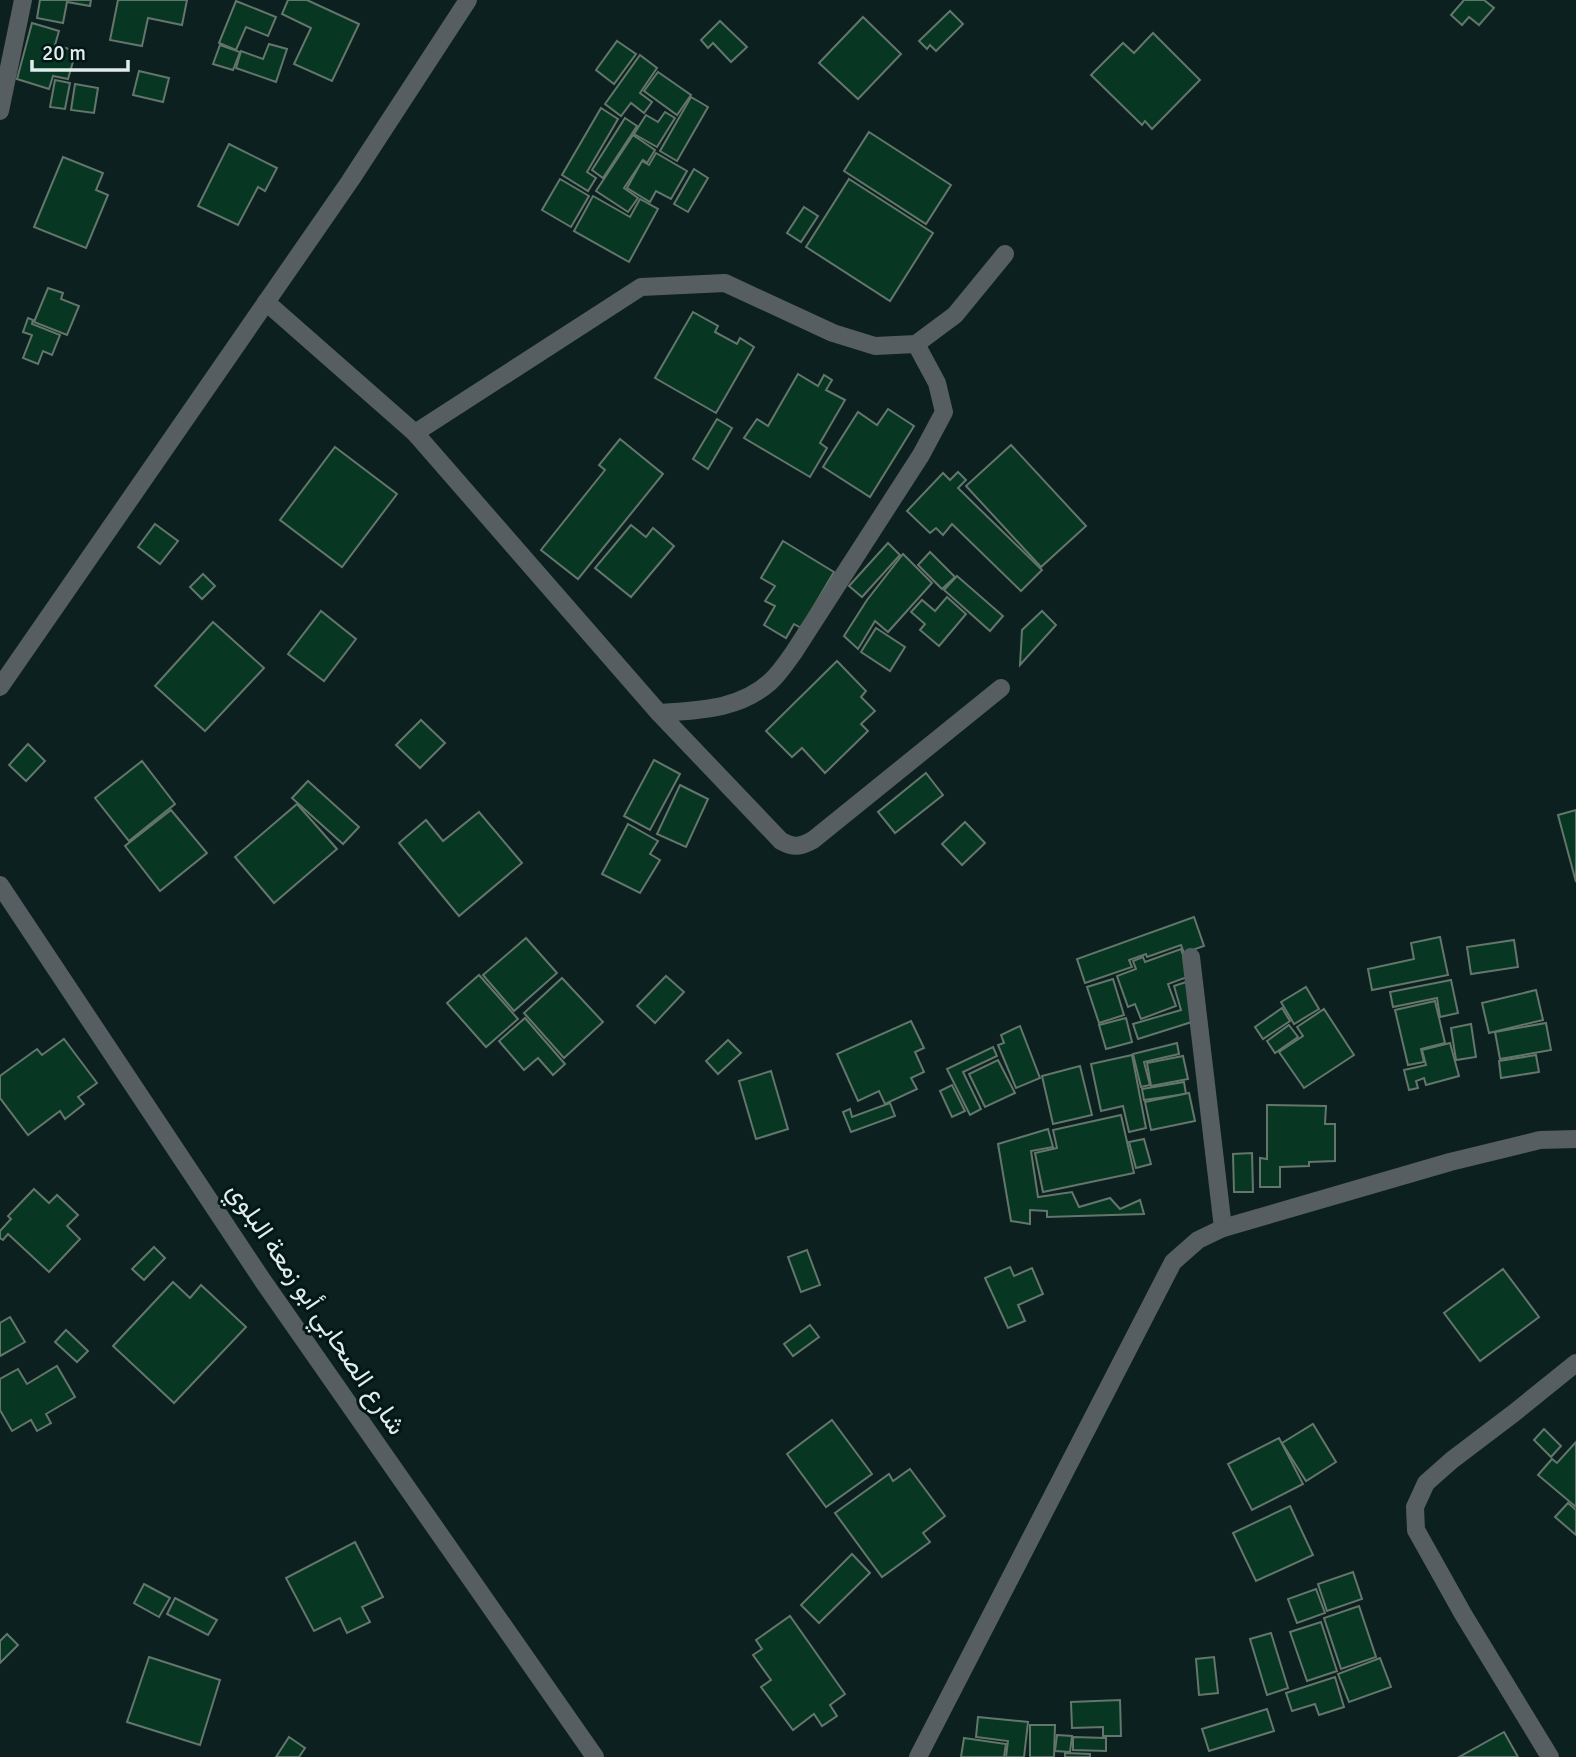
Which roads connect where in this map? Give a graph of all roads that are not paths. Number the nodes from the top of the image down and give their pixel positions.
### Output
1 (23, 0) edge
2 (468, 0) edge
3 (0, 111) edge
4 (1005, 254) dead end
5 (266, 302) junction
6 (916, 344) junction
7 (415, 433) junction
8 (0, 687) edge
9 (1001, 688) dead end
10 (659, 713) junction
11 (0, 885) edge
12 (1191, 957) dead end
13 (1576, 1139) edge
14 (1223, 1228) junction
15 (1576, 1363) edge
16 (594, 1757) edge
17 (918, 1757) edge
18 (1550, 1757) edge

1 - 3 street
2 - 5 street
4 - 6 street
5 - 7 street
5 - 8 street
6 - 7 street
6 - 10 street
7 - 10 street
9 - 10 street
11 - 16 street, شارع الصحابي أبو زمعة البلوي
12 - 14 street
13 - 14 street
14 - 17 street
15 - 18 street

